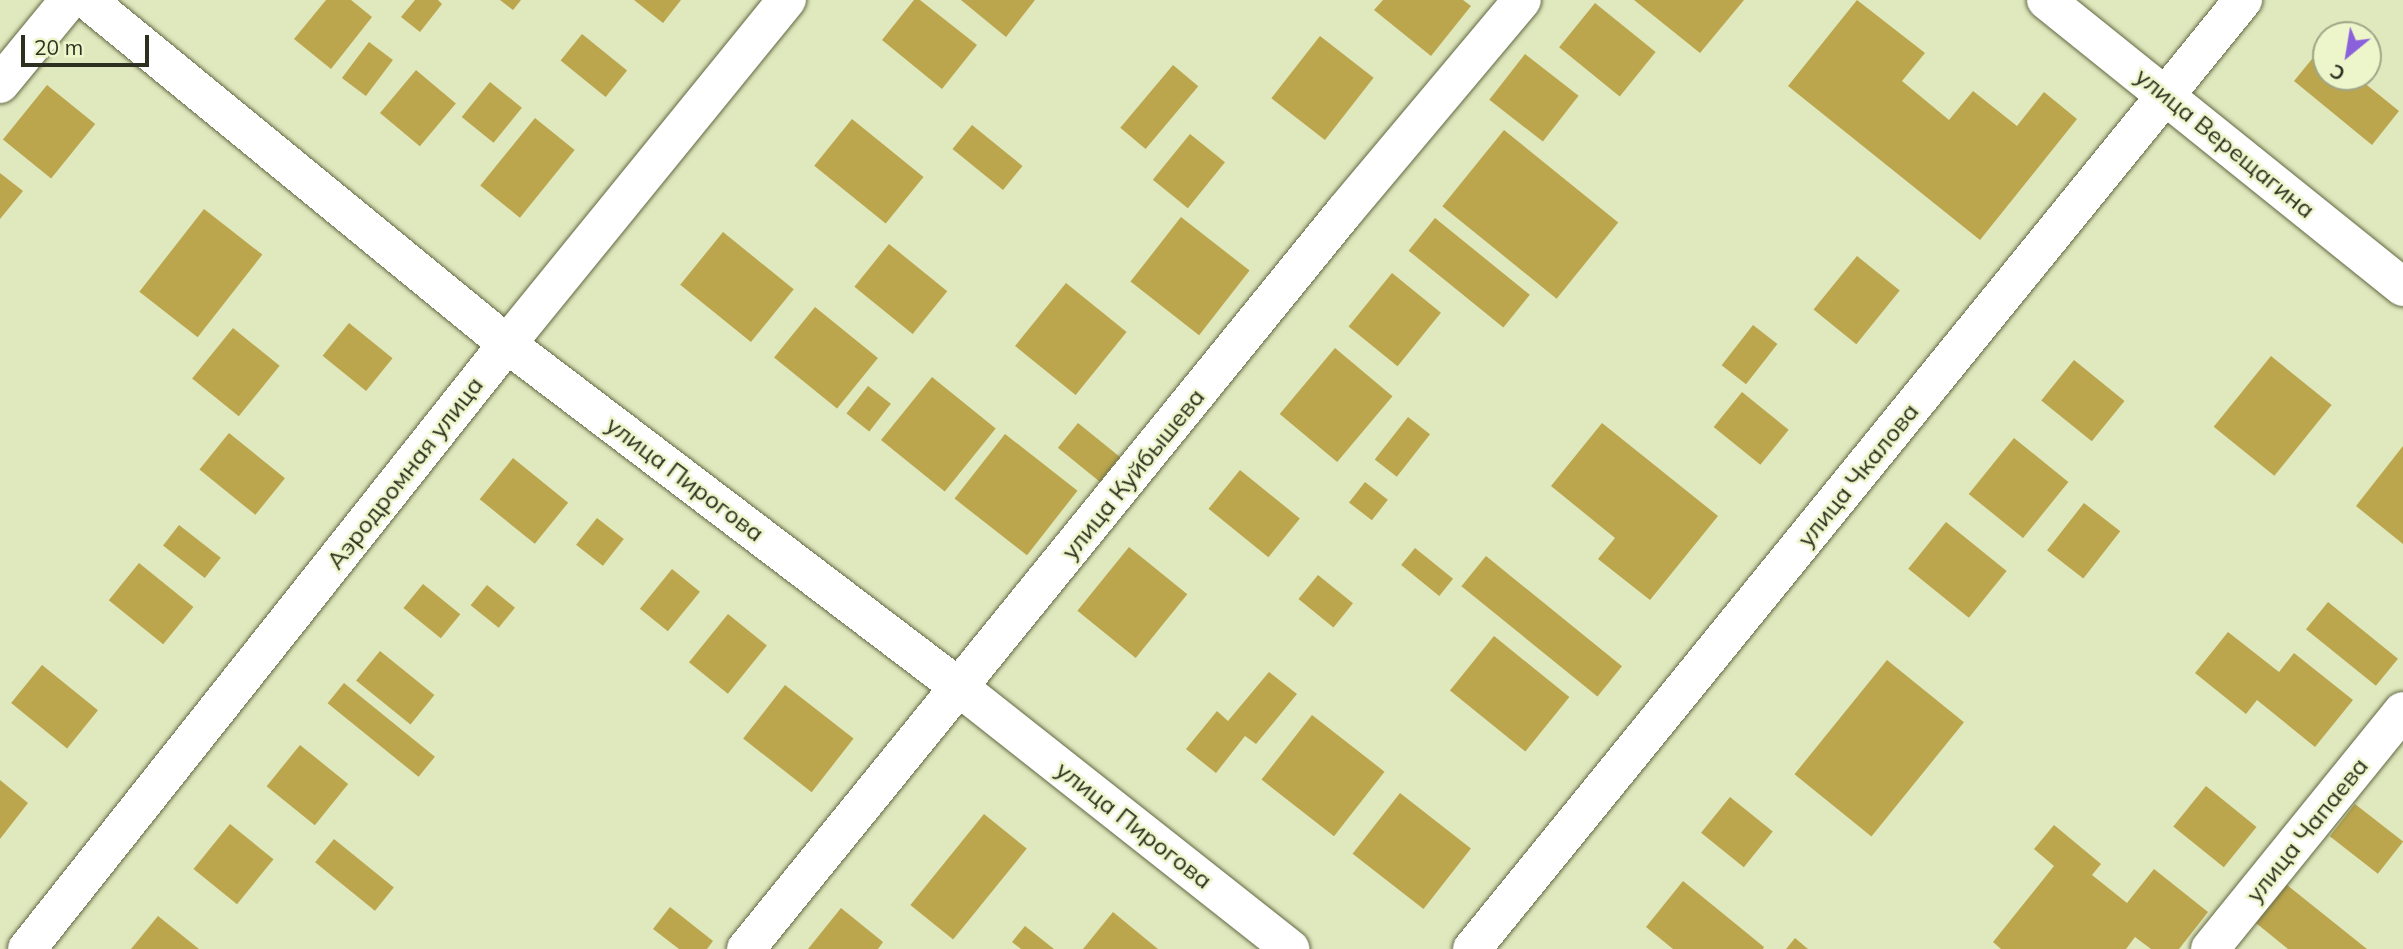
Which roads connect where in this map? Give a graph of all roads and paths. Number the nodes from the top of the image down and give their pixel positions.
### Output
1 (69, 0) edge
2 (87, 0) edge
3 (787, 0) edge
4 (1522, 0) edge
5 (2046, 0) edge
6 (2243, 0) edge
7 (0, 84) edge
8 (2167, 96) junction
9 (2403, 287) edge
10 (507, 344) junction
11 (960, 688) junction
12 (2403, 711) edge
13 (27, 949) edge
14 (746, 949) edge
15 (1290, 949) edge
16 (1472, 949) edge
17 (2210, 949) edge

1 - 7 street
2 - 10 street, улица Пирогова
3 - 10 street, Аэродромная улица
4 - 11 street, улица Куйбышева
5 - 8 street, улица Верещагина
6 - 8 street, улица Чкалова
8 - 9 street, улица Верещагина
8 - 16 street, улица Чкалова
10 - 11 street, улица Пирогова
10 - 13 street, Аэродромная улица
11 - 14 street, улица Куйбышева
11 - 15 street, улица Пирогова
12 - 17 street, улица Чапаева

